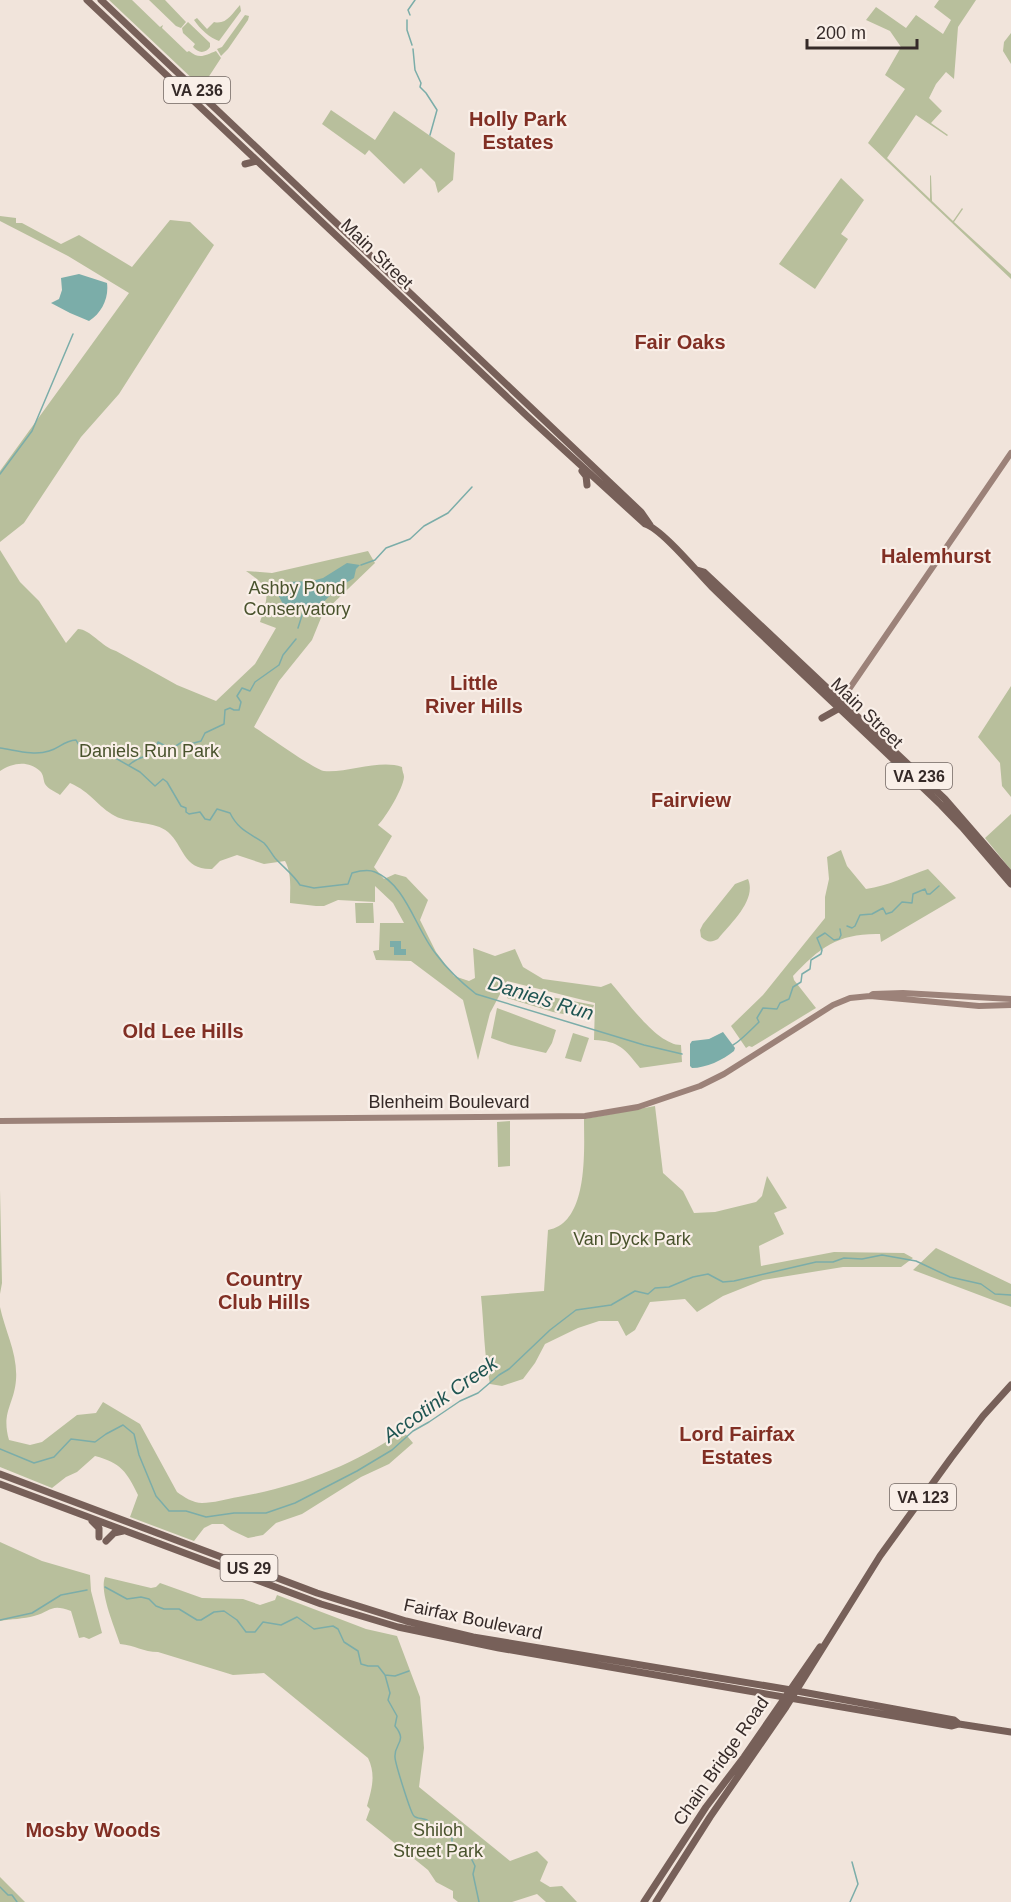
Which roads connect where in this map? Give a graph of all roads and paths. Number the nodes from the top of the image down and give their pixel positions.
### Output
1 (87, 0) edge
2 (101, 0) edge
3 (257, 161) junction
4 (245, 164) dead end
5 (1011, 453) edge
6 (569, 455) junction
7 (587, 485) dead end
8 (650, 525) junction
9 (837, 702) junction
10 (844, 712) junction
11 (822, 718) dead end
12 (1011, 874) edge
13 (1011, 884) edge
14 (870, 996) junction
15 (1011, 999) edge
16 (1011, 1005) edge
17 (0, 1121) edge
18 (1011, 1385) edge
19 (0, 1474) edge
20 (0, 1484) edge
21 (80, 1513) junction
22 (128, 1531) junction
23 (99, 1537) dead end
24 (106, 1541) dead end
25 (794, 1690) junction
26 (788, 1698) junction
27 (959, 1724) junction
28 (1011, 1732) edge
29 (749, 1762) junction
30 (708, 1805) junction
31 (644, 1902) edge
32 (656, 1902) edge

1 - 3 main road, Main Street / VA 236
2 - 8 main road, Main Street / VA 236
3 - 4 main road
3 - 6 main road, Main Street / VA 236
5 - 9 main road
6 - 7 main road
6 - 8 main road, Main Street / VA 236
8 - 9 main road, Main Street / VA 236
9 - 10 main road, Main Street / VA 236
9 - 12 main road, Main Street / VA 236
10 - 11 main road
10 - 13 main road, Main Street / VA 236
14 - 15 main road, Blenheim Boulevard
14 - 16 main road, Blenheim Boulevard
14 - 17 main road, Blenheim Boulevard
18 - 25 main road, Chain Bridge Road / VA 123
19 - 25 main road, Fairfax Boulevard / US 29
20 - 21 main road, Fairfax Boulevard / US 29
21 - 22 main road, Fairfax Boulevard / US 29
21 - 23 main road
22 - 24 main road
22 - 26 main road, Fairfax Boulevard / US 29
25 - 26 main road, Chain Bridge Road / VA 123
25 - 27 main road, Fairfax Boulevard / US 29
26 - 27 main road, Fairfax Boulevard / US 29
26 - 29 main road, Chain Bridge Road / VA 123
26 - 30 main road, Chain Bridge Road / VA 123
27 - 28 main road, Fairfax Boulevard / US 29
29 - 30 main road
29 - 32 main road, Chain Bridge Road / VA 123
30 - 31 main road, Chain Bridge Road / VA 123

